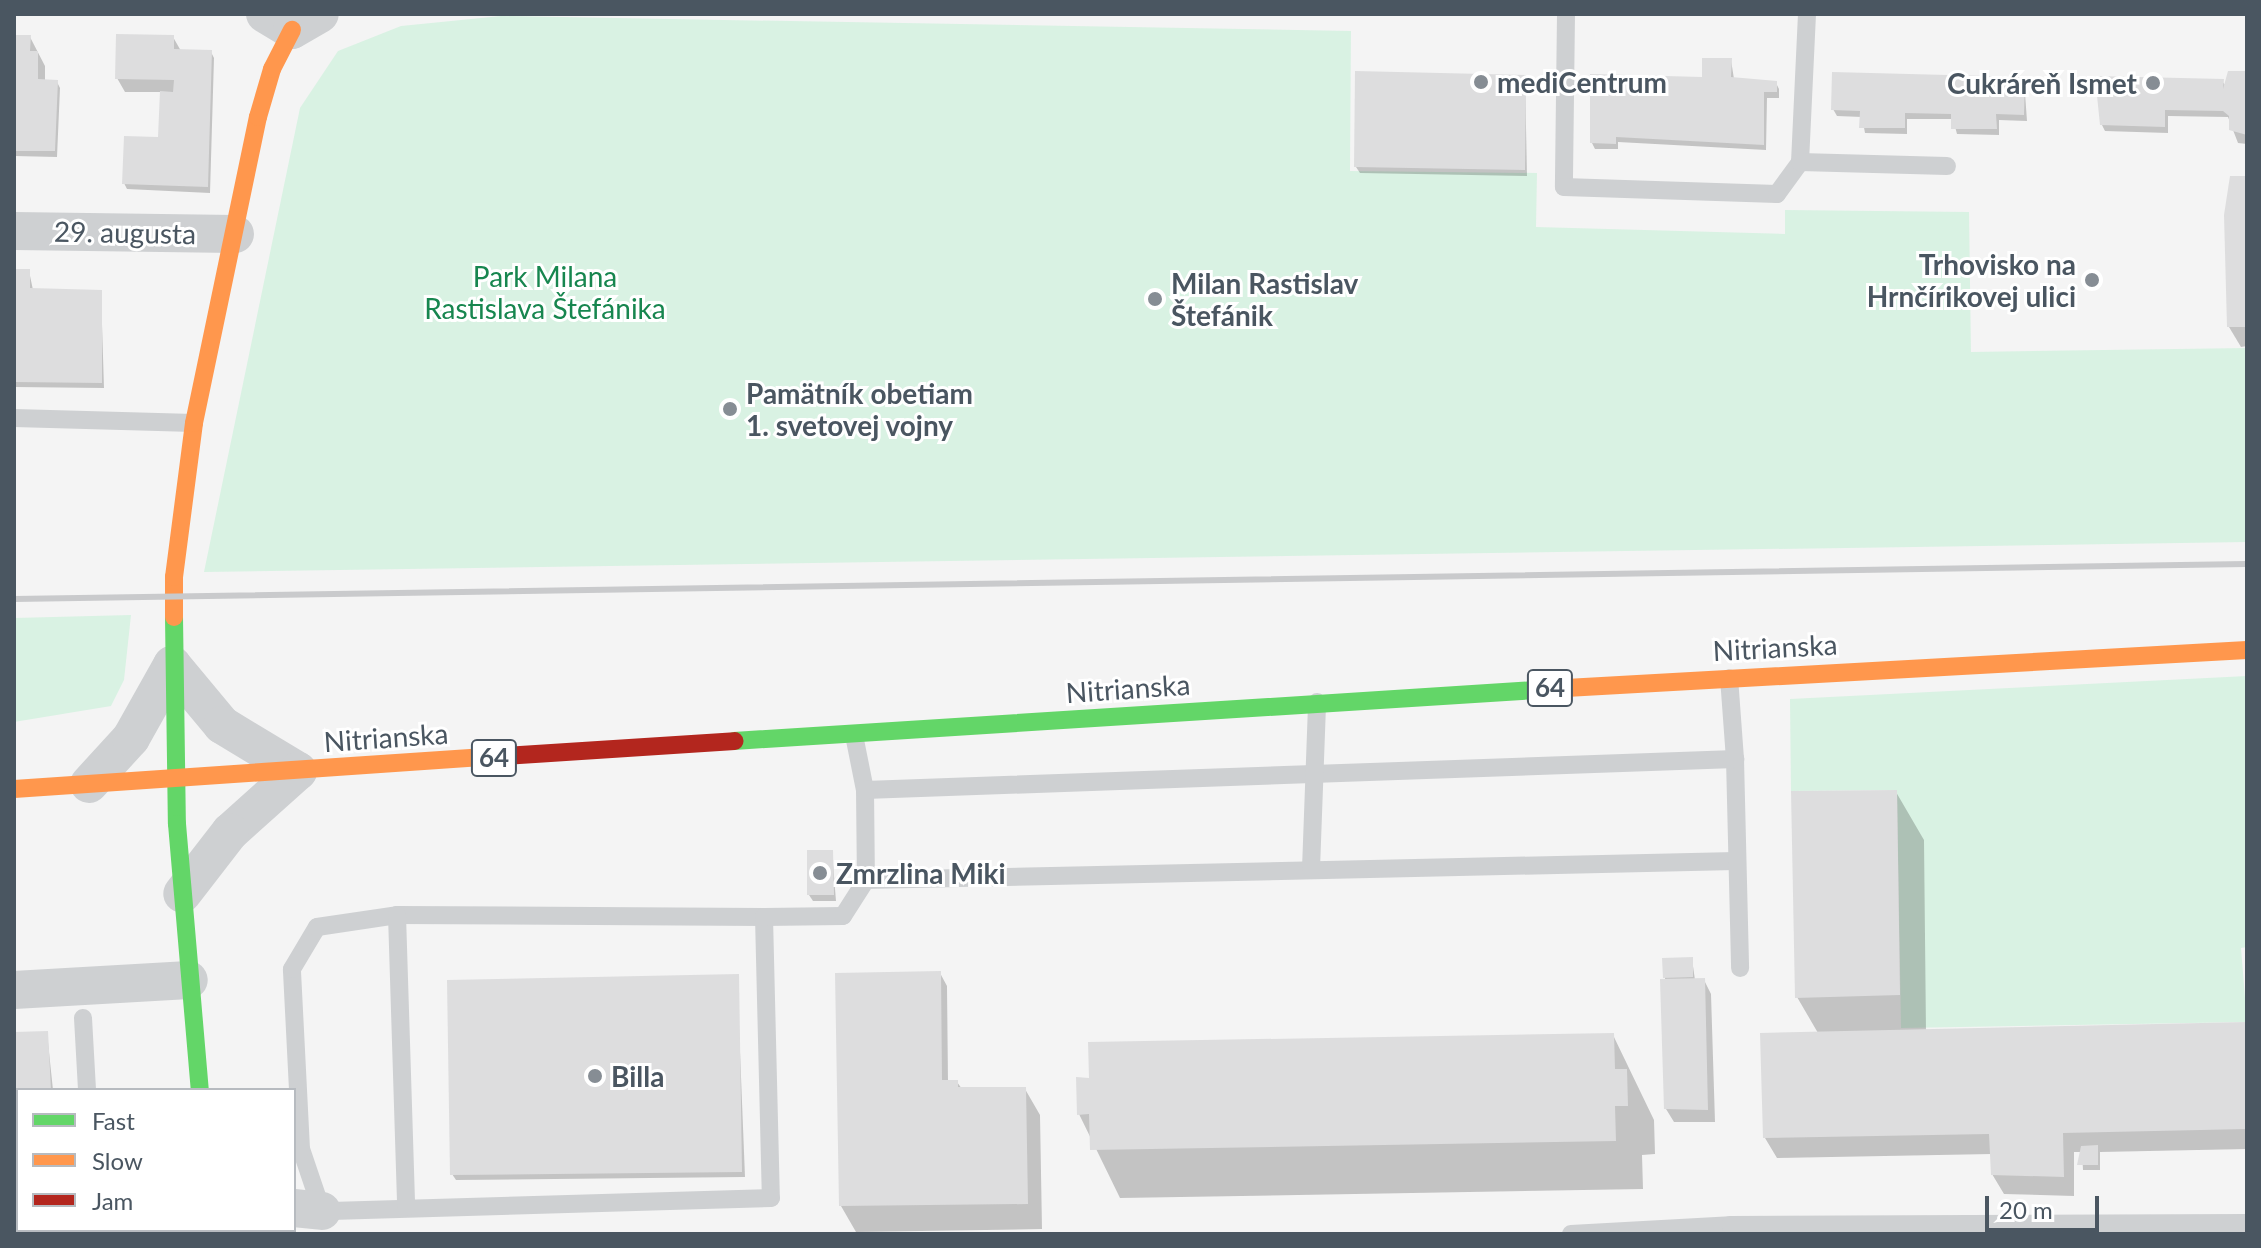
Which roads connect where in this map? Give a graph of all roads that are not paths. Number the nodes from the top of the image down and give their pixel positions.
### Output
1 (1566, 14) edge
2 (1807, 14) edge
3 (292, 19) edge
4 (1800, 162) junction
5 (1947, 166) dead end
6 (14, 231) edge
7 (235, 234) junction
8 (14, 418) edge
9 (194, 423) junction
10 (2247, 650) edge
11 (172, 665) junction
12 (1729, 678) junction
13 (1317, 702) junction
14 (854, 735) junction
15 (1735, 759) junction
16 (298, 771) junction
17 (1310, 774) junction
18 (175, 780) junction
19 (89, 784) junction
20 (14, 789) edge
21 (865, 790) junction
22 (1736, 861) junction
23 (1311, 869) junction
24 (866, 880) junction
25 (182, 894) junction
26 (397, 915) junction
27 (764, 917) junction
28 (1740, 968) dead end
29 (189, 980) junction
30 (14, 990) edge
31 (83, 1018) dead end
32 (87, 1088) edge
33 (200, 1088) edge
34 (406, 1207) junction
35 (308, 1210) edge
36 (2247, 1223) edge
37 (1571, 1234) edge

1 - 4 lane
2 - 4 lane
3 - 7 main road
4 - 5 lane
6 - 7 street, 29. augusta
7 - 9 main road
8 - 9 lane
9 - 11 main road
10 - 12 main road, Nitrianska / 64
11 - 16 street
11 - 18 main road
11 - 19 street
12 - 13 main road, Nitrianska / 64
12 - 15 lane
13 - 14 main road, Nitrianska / 64
13 - 17 lane
14 - 16 main road, Nitrianska / 64
14 - 21 lane
15 - 17 lane
15 - 22 lane
16 - 18 main road, Nitrianska / 64
16 - 25 street
17 - 21 lane
17 - 23 lane
18 - 19 main road, Nitrianska / 64
18 - 25 main road
19 - 20 main road, Nitrianska / 64
21 - 24 lane
22 - 23 lane
22 - 28 lane
23 - 24 lane
24 - 27 lane
25 - 29 main road
26 - 27 lane
26 - 34 lane
26 - 35 lane
27 - 34 lane
29 - 30 street
29 - 33 main road
31 - 32 lane
34 - 35 lane
36 - 37 lane

